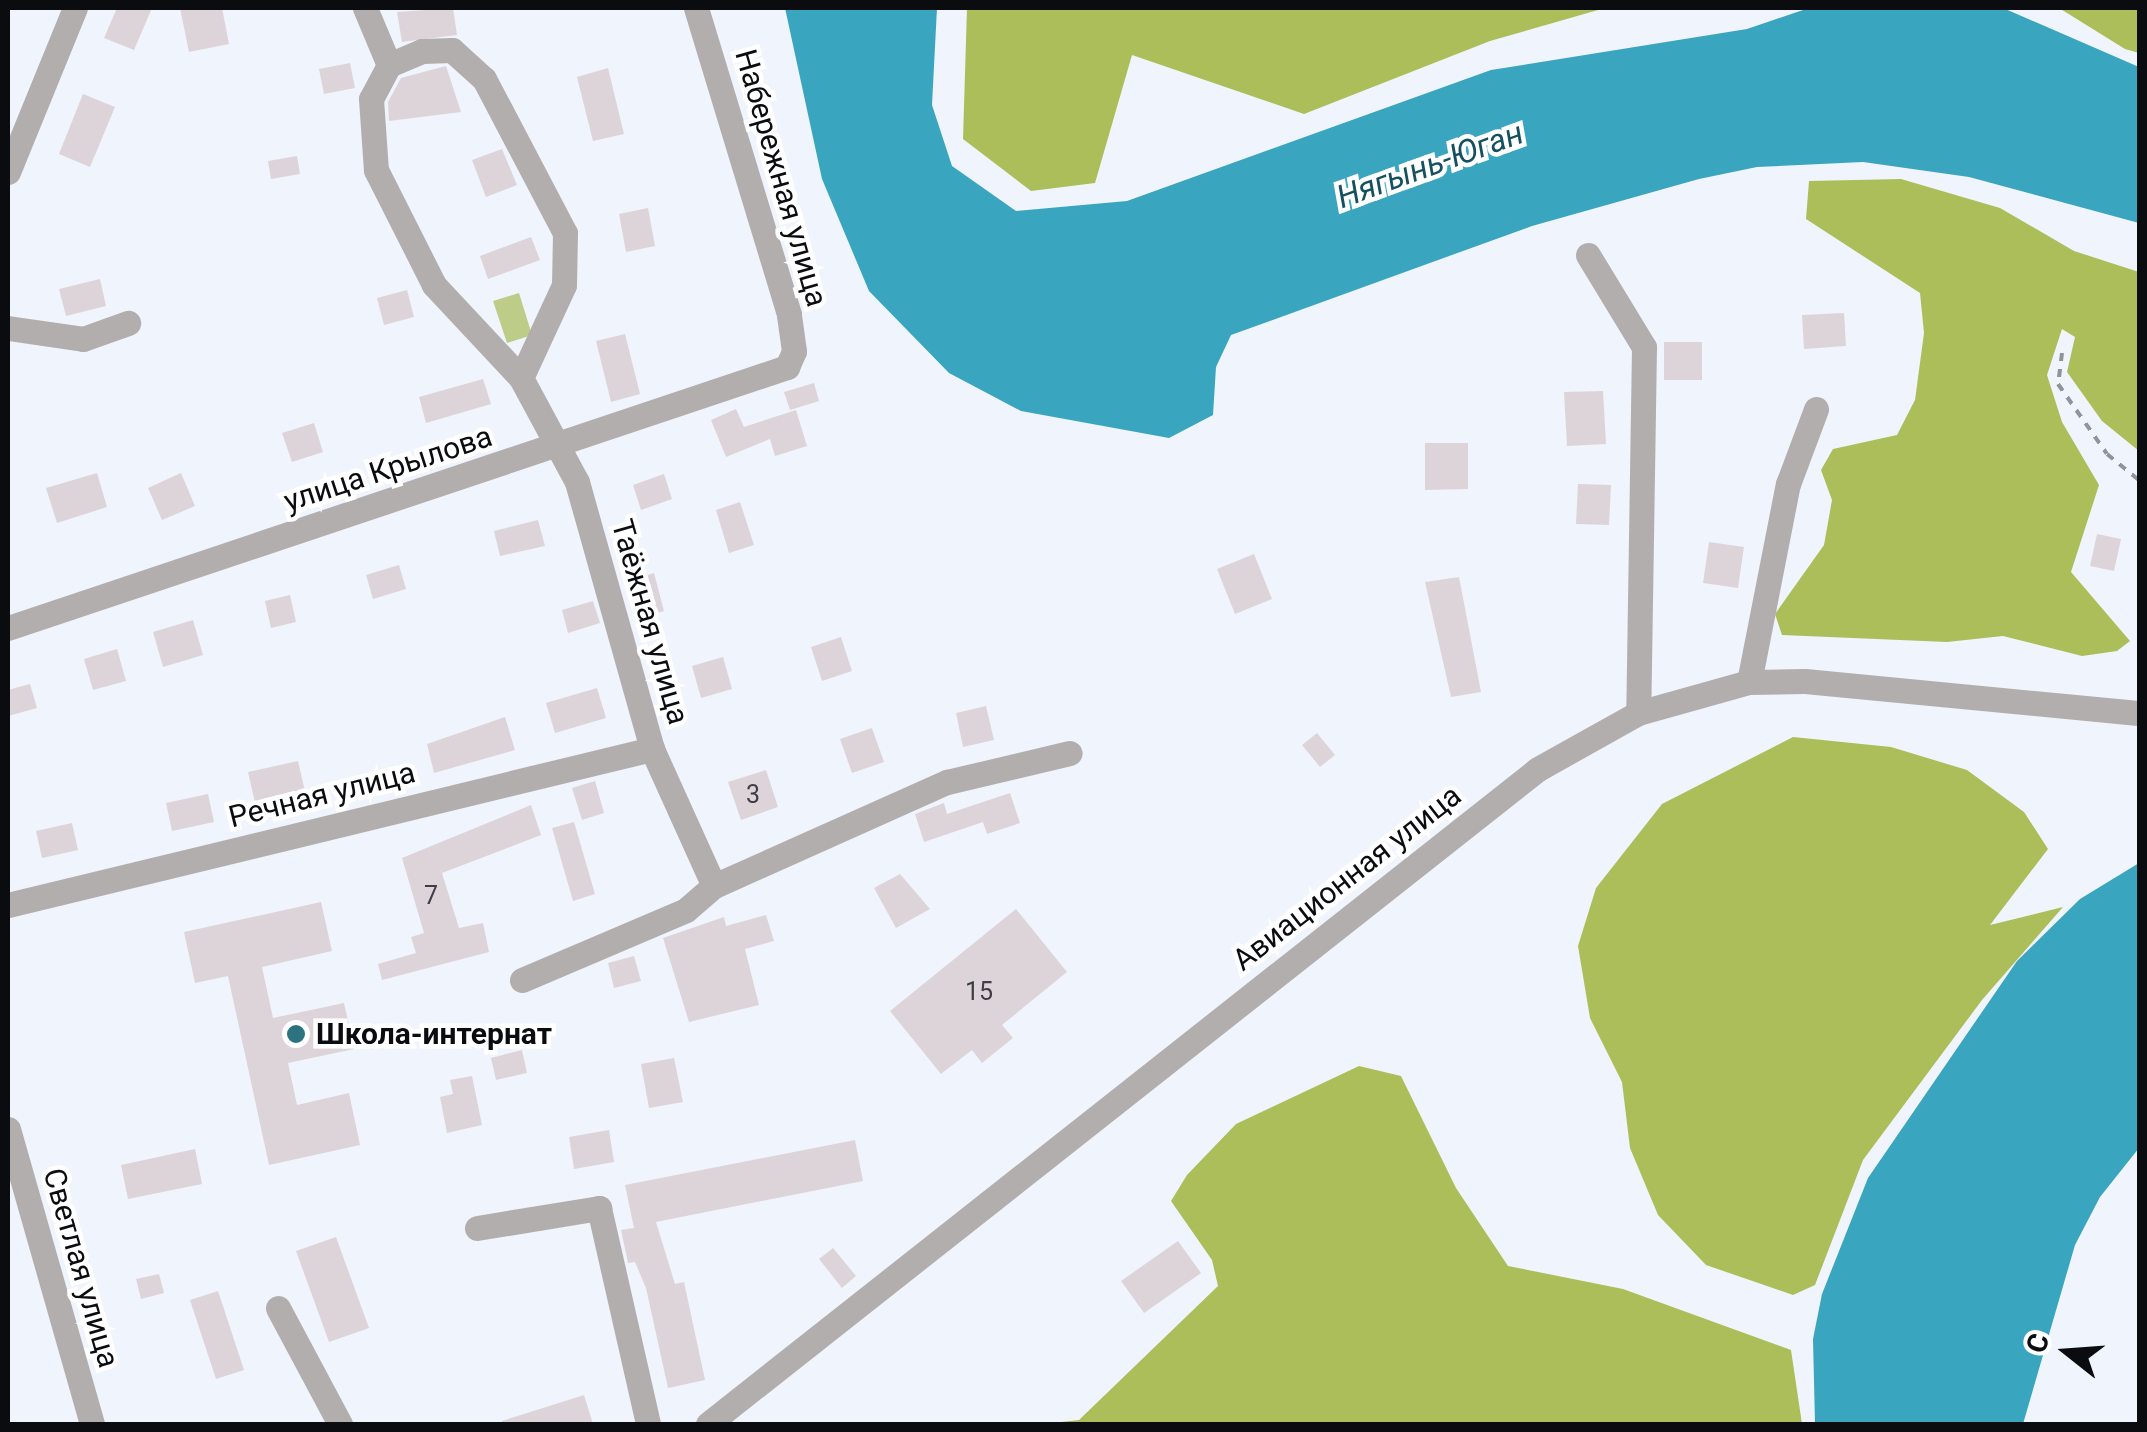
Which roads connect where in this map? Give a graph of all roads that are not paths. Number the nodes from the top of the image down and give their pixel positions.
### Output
1 (73, 8) edge
2 (365, 8) edge
3 (696, 8) edge
4 (389, 65) junction
5 (8, 172) edge
6 (1588, 256) dead end
7 (128, 323) dead end
8 (8, 328) edge
9 (787, 367) joint
10 (521, 378) junction
11 (1816, 409) dead end
12 (560, 446) junction
13 (8, 628) edge
14 (1750, 682) junction
15 (1638, 712) junction
16 (2140, 713) edge
17 (652, 749) junction
18 (1070, 753) dead end
19 (714, 886) junction
20 (8, 905) edge
21 (522, 980) dead end
22 (8, 1130) edge
23 (477, 1228) dead end
24 (278, 1308) dead end
25 (92, 1424) edge
26 (340, 1424) edge
27 (648, 1424) edge
28 (708, 1424) edge

1 - 5 street
2 - 4 street
3 - 9 street, Набережная улица
4 - 10 street, Таёжная улица
4 - 10 street
6 - 15 street
7 - 8 street
9 - 12 street, улица Крылова
10 - 12 street, Таёжная улица
11 - 14 street
12 - 13 street, улица Крылова
12 - 17 street, Таёжная улица
14 - 15 street, Авиационная улица
14 - 16 street, Авиационная улица
15 - 28 street, Авиационная улица
17 - 19 street, Таёжная улица
17 - 20 street, Речная улица
18 - 19 street
19 - 21 street
22 - 25 street, Светлая улица
23 - 27 street
24 - 26 street

